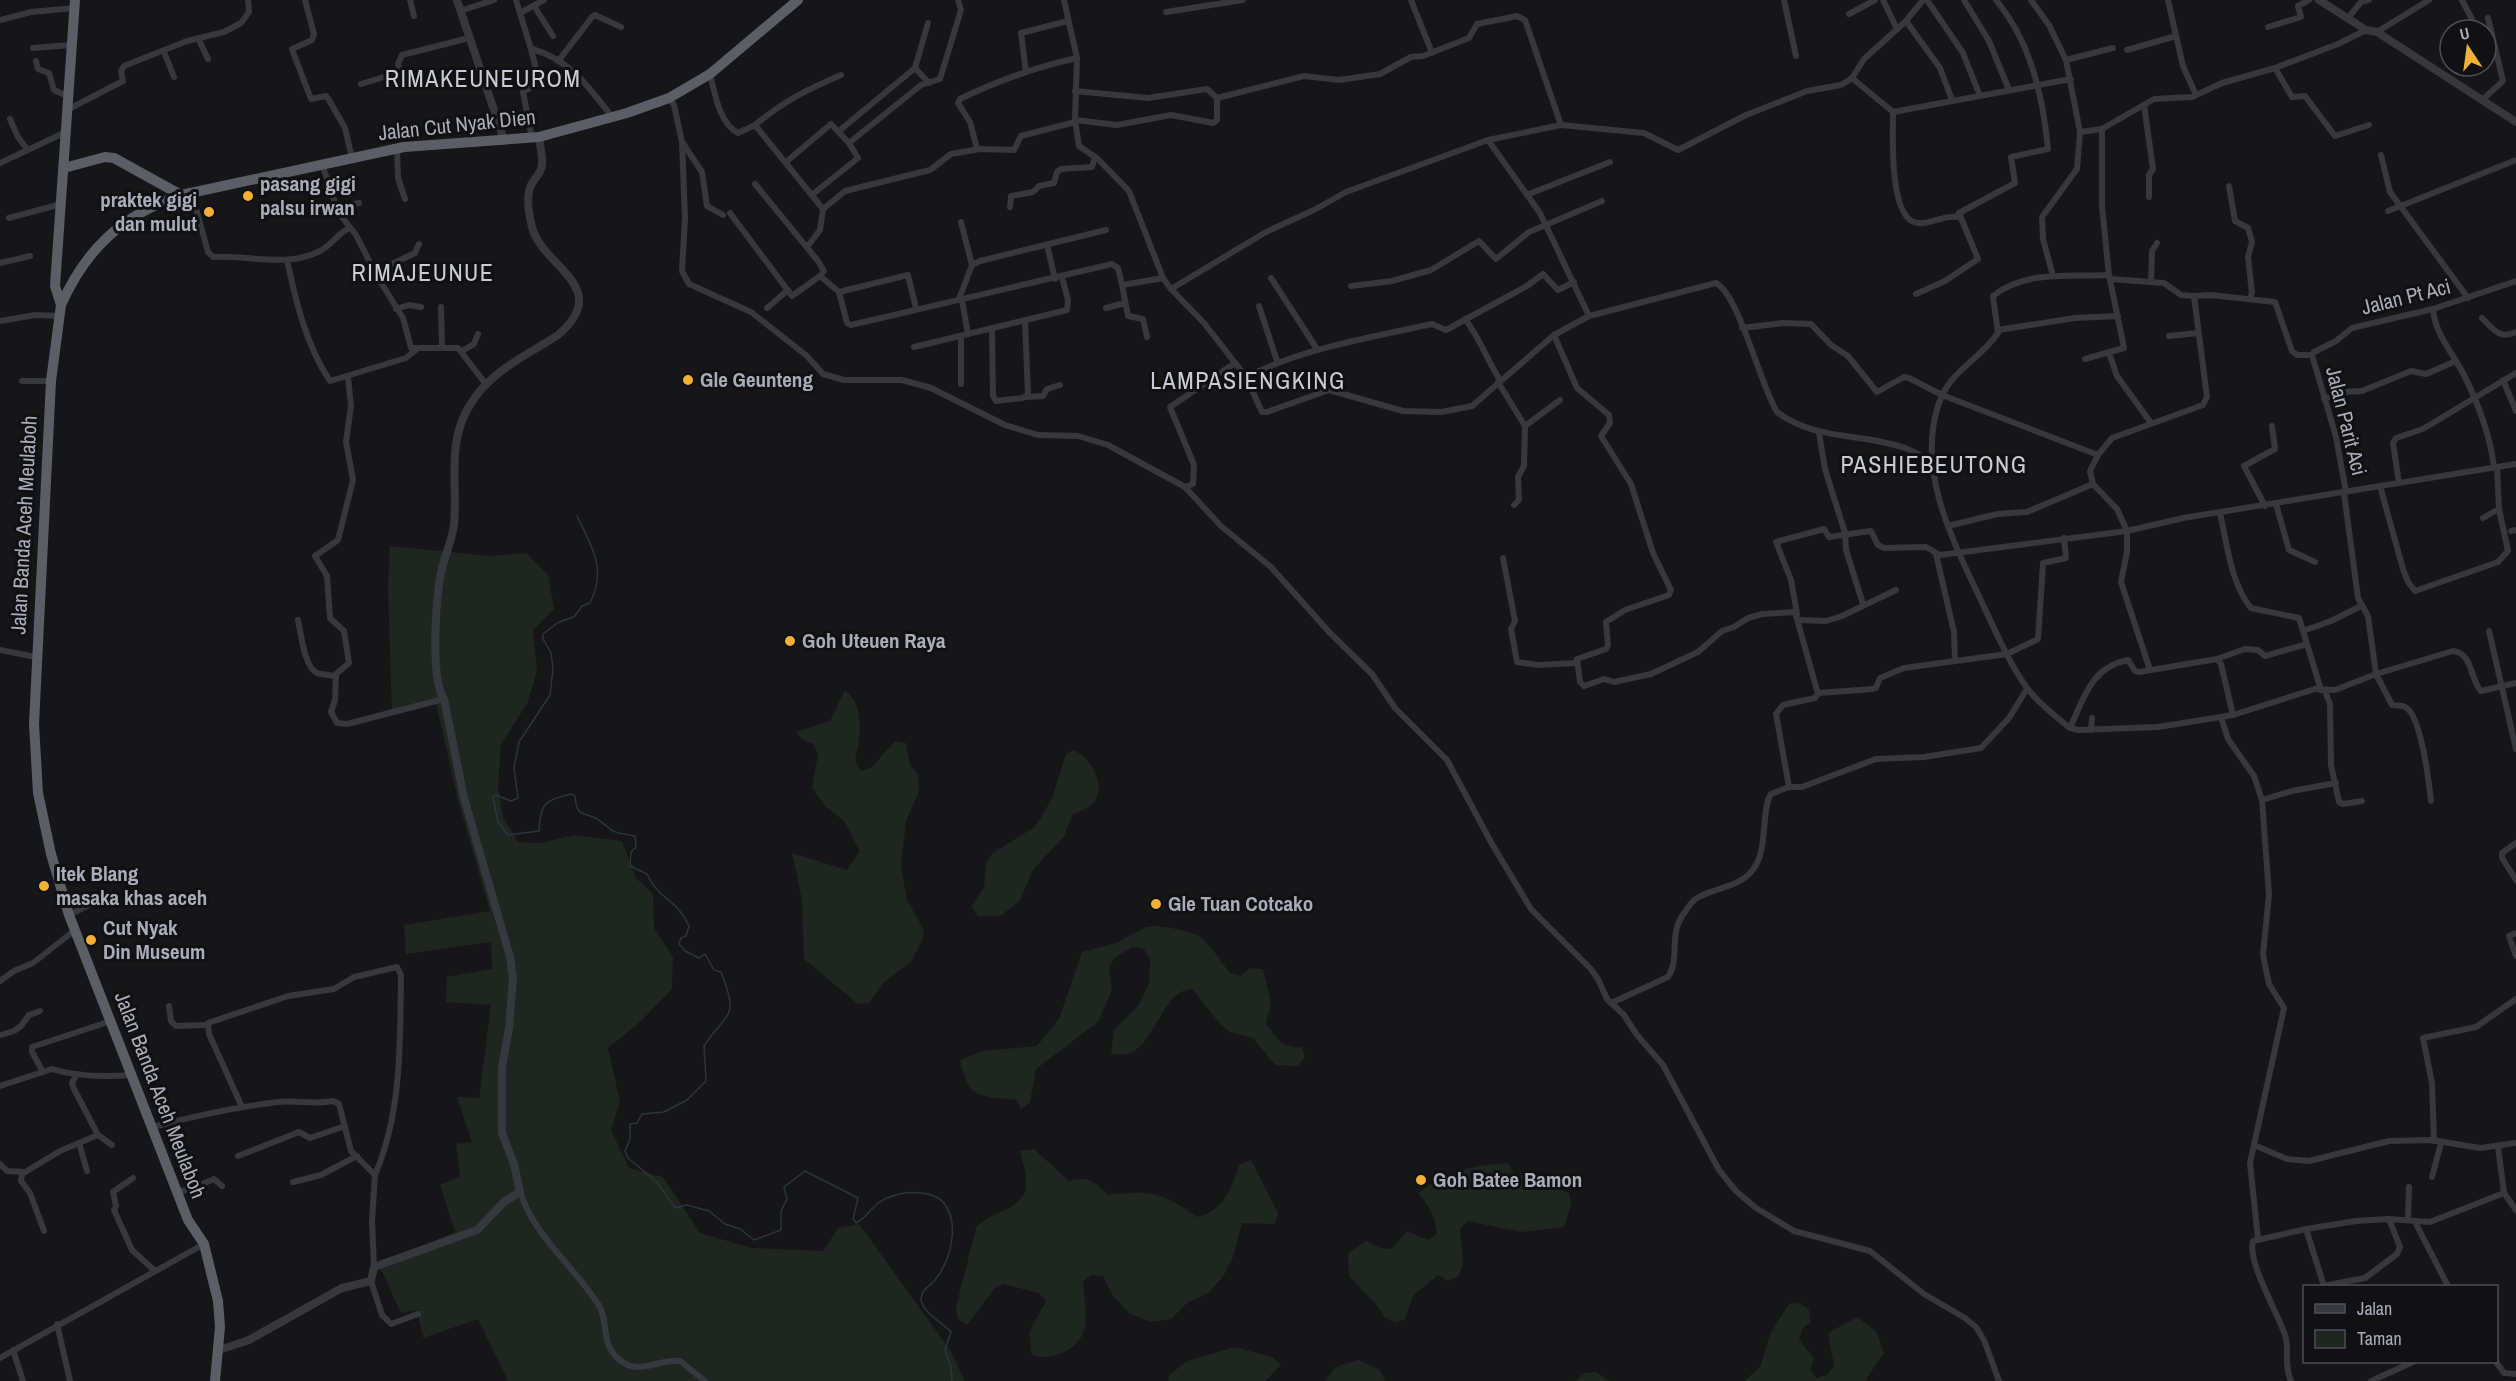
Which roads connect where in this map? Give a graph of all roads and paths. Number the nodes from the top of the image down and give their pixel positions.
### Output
1 (248, 0) edge
2 (305, 0) edge
3 (410, 0) edge
4 (456, 0) edge
5 (494, 0) edge
6 (516, 0) edge
7 (544, 0) edge
8 (798, 0) edge
9 (958, 0) edge
10 (1064, 0) edge
11 (1243, 0) edge
12 (1412, 0) edge
13 (1784, 0) edge
14 (1875, 0) edge
15 (1883, 0) edge
16 (1925, 0) edge
17 (1964, 0) edge
18 (1996, 0) edge
19 (2031, 0) edge
20 (2169, 0) edge
21 (2309, 0) edge
22 (2319, 0) edge
23 (2369, 0) edge
24 (2429, 0) edge
25 (2462, 0) edge
26 (2360, 1) edge
27 (75, 2) edge
28 (534, 6) junction
29 (460, 11) junction
30 (1166, 12) dead end
31 (520, 13) junction
32 (1848, 14) dead end
33 (414, 15) dead end
34 (2348, 18) junction
35 (2471, 18) edge
36 (0, 20) edge
37 (1068, 21) junction
38 (1906, 21) junction
39 (928, 23) dead end
40 (621, 27) dead end
41 (2268, 27) dead end
42 (1897, 29) junction
43 (2363, 31) junction
44 (2377, 32) junction
45 (553, 36) dead end
46 (2176, 36) junction
47 (198, 38) junction
48 (469, 38) junction
49 (71, 45) junction
50 (33, 48) dead end
51 (2113, 48) dead end
52 (532, 49) junction
53 (2127, 50) dead end
54 (164, 52) junction
55 (1432, 53) junction
56 (1796, 56) dead end
57 (1077, 58) junction
58 (208, 59) dead end
59 (559, 60) junction
60 (2066, 60) junction
61 (2498, 60) edge
62 (36, 61) dead end
63 (915, 68) junction
64 (2275, 68) junction
65 (1026, 72) junction
66 (710, 74) junction
67 (841, 75) dead end
68 (174, 77) dead end
69 (1852, 78) junction
70 (2071, 79) junction
71 (929, 83) junction
72 (361, 84) dead end
73 (2039, 85) junction
74 (891, 89) junction
75 (2010, 90) junction
76 (1075, 91) junction
77 (2196, 95) junction
78 (67, 96) junction
79 (1980, 96) junction
80 (669, 98) junction
81 (1217, 98) junction
82 (1952, 100) junction
83 (2482, 100) junction
84 (900, 101) junction
85 (2144, 105) junction
86 (866, 109) junction
87 (67, 110) junction
88 (1893, 112) junction
89 (612, 117) junction
90 (10, 119) dead end
91 (874, 120) junction
92 (1075, 121) junction
93 (2516, 122) edge
94 (755, 125) junction
95 (1561, 125) junction
96 (2369, 125) dead end
97 (2102, 129) junction
98 (839, 131) junction
99 (66, 132) junction
100 (2080, 132) junction
101 (536, 137) junction
102 (504, 140) junction
103 (1488, 140) junction
104 (682, 142) junction
105 (849, 143) junction
106 (397, 148) junction
107 (27, 149) junction
108 (977, 149) junction
109 (2381, 155) dead end
110 (1095, 156) junction
111 (352, 158) junction
112 (2516, 160) edge
113 (786, 162) junction
114 (1610, 162) dead end
115 (0, 163) edge
116 (322, 164) junction
117 (64, 168) junction
118 (755, 184) dead end
119 (2229, 186) dead end
120 (192, 194) junction
121 (813, 194) junction
122 (1529, 194) junction
123 (181, 195) junction
124 (2149, 197) dead end
125 (405, 199) dead end
126 (1602, 201) dead end
127 (359, 203) dead end
128 (61, 204) junction
129 (2402, 206) junction
130 (1010, 207) dead end
131 (824, 209) junction
132 (337, 210) junction
133 (2388, 211) dead end
134 (1958, 217) junction
135 (9, 218) dead end
136 (961, 222) dead end
137 (1545, 225) junction
138 (349, 228) junction
139 (1106, 230) dead end
140 (2157, 243) dead end
141 (419, 244) dead end
142 (1047, 245) junction
143 (807, 246) junction
144 (30, 256) dead end
145 (287, 260) junction
146 (0, 263) edge
147 (972, 265) junction
148 (375, 272) junction
149 (820, 276) junction
150 (2053, 276) junction
151 (2109, 277) junction
152 (1059, 278) junction
153 (1163, 278) junction
154 (1271, 278) dead end
155 (2516, 281) edge
156 (1574, 282) junction
157 (2151, 282) junction
158 (1122, 285) junction
159 (1351, 286) dead end
160 (1171, 289) junction
161 (788, 290) junction
162 (839, 292) junction
163 (1916, 294) dead end
164 (2194, 296) junction
165 (2250, 298) junction
166 (2468, 298) junction
167 (960, 300) junction
168 (1125, 303) junction
169 (1259, 306) dead end
170 (421, 307) dead end
171 (441, 307) dead end
172 (767, 308) dead end
173 (916, 308) junction
174 (396, 309) junction
175 (1106, 309) dead end
176 (2433, 309) junction
177 (60, 310) junction
178 (1589, 316) junction
179 (2118, 316) junction
180 (2482, 318) dead end
181 (1466, 319) junction
182 (0, 321) edge
183 (1025, 322) junction
184 (1742, 328) junction
185 (992, 330) junction
186 (1998, 330) junction
187 (2516, 332) edge
188 (2198, 333) junction
189 (478, 334) dead end
190 (964, 335) junction
191 (1554, 335) junction
192 (2169, 336) dead end
193 (1147, 337) dead end
194 (442, 346) junction
195 (914, 347) dead end
196 (417, 349) junction
197 (1317, 349) junction
198 (462, 351) junction
199 (2109, 353) junction
200 (2313, 356) junction
201 (2085, 359) dead end
202 (2456, 361) junction
203 (1277, 362) junction
204 (1235, 363) junction
205 (2516, 373) edge
206 (1246, 377) junction
207 (348, 378) junction
208 (2503, 380) junction
209 (22, 381) dead end
210 (51, 381) junction
211 (1499, 381) junction
212 (485, 383) junction
213 (961, 384) dead end
214 (1060, 385) dead end
215 (1026, 397) junction
216 (2472, 398) junction
217 (2324, 399) junction
218 (1560, 400) dead end
219 (1941, 400) junction
220 (2516, 411) edge
221 (2151, 423) junction
222 (1525, 426) junction
223 (2272, 426) dead end
224 (1819, 433) junction
225 (2098, 455) junction
226 (1932, 461) junction
227 (2516, 464) edge
228 (2495, 467) junction
229 (2400, 483) junction
230 (2093, 484) junction
231 (2380, 486) junction
232 (1185, 488) junction
233 (2345, 492) junction
234 (2276, 504) junction
235 (1514, 505) dead end
236 (2265, 506) junction
237 (2499, 509) junction
238 (2220, 513) junction
239 (2483, 518) dead end
240 (1948, 526) junction
241 (2127, 531) junction
242 (1845, 533) junction
243 (2064, 538) junction
244 (1958, 550) junction
245 (1936, 554) junction
246 (1503, 558) dead end
247 (2315, 562) dead end
248 (1896, 590) dead end
249 (1863, 604) junction
250 (2361, 606) junction
251 (1798, 617) junction
252 (298, 620) dead end
253 (2303, 631) junction
254 (2489, 631) dead end
255 (2307, 644) junction
256 (0, 650) edge
257 (2007, 654) junction
258 (36, 657) junction
259 (2217, 659) junction
260 (1955, 661) junction
261 (1577, 663) junction
262 (2150, 670) junction
263 (2376, 674) junction
264 (336, 677) junction
265 (2516, 683) edge
266 (2500, 687) junction
267 (2027, 689) junction
268 (2323, 691) junction
269 (1818, 693) junction
270 (444, 699) junction
271 (2233, 715) junction
272 (2221, 717) junction
273 (2091, 718) dead end
274 (2070, 728) junction
275 (2091, 730) junction
276 (2516, 749) edge
277 (2336, 783) junction
278 (1789, 788) junction
279 (2262, 800) junction
280 (2362, 801) dead end
281 (2431, 801) dead end
282 (2516, 843) edge
283 (2516, 880) edge
284 (111, 894) dead end
285 (69, 915) junction
286 (75, 930) junction
287 (2516, 933) edge
288 (2516, 956) edge
289 (0, 981) edge
290 (2516, 999) edge
291 (1611, 1003) junction
292 (169, 1006) dead end
293 (40, 1011) dead end
294 (111, 1021) junction
295 (207, 1025) junction
296 (0, 1036) edge
297 (43, 1072) junction
298 (77, 1074) junction
299 (132, 1074) junction
300 (0, 1086) edge
301 (243, 1107) junction
302 (345, 1126) junction
303 (153, 1127) junction
304 (98, 1135) junction
305 (2438, 1142) junction
306 (79, 1143) junction
307 (2516, 1143) edge
308 (112, 1145) dead end
309 (2254, 1145) junction
310 (2498, 1147) junction
311 (238, 1156) dead end
312 (357, 1156) junction
313 (0, 1164) edge
314 (87, 1171) dead end
315 (24, 1172) junction
316 (375, 1174) junction
317 (2432, 1177) dead end
318 (133, 1178) dead end
319 (293, 1182) dead end
320 (222, 1186) dead end
321 (2409, 1187) dead end
322 (177, 1192) junction
323 (520, 1192) junction
324 (2504, 1193) junction
325 (2516, 1210) edge
326 (2389, 1219) junction
327 (2411, 1221) junction
328 (2307, 1229) junction
329 (44, 1231) dead end
330 (2258, 1239) junction
331 (204, 1244) junction
332 (374, 1267) junction
333 (155, 1271) junction
334 (371, 1281) junction
335 (2323, 1285) edge
336 (2328, 1285) edge
337 (2447, 1285) edge
338 (418, 1314) dead end
339 (57, 1324) junction
340 (13, 1350) junction
341 (219, 1350) junction
342 (0, 1358) edge
343 (2411, 1363) edge
344 (2497, 1363) edge
345 (2516, 1374) edge
346 (23, 1381) edge
347 (70, 1381) edge
348 (215, 1381) edge
349 (705, 1381) edge
350 (1999, 1381) edge
351 (2291, 1381) edge
352 (2371, 1381) edge

1 - 47 street
2 - 111 street
3 - 33 street
4 - 29 street
5 - 29 street
6 - 31 street
7 - 28 street
8 - 66 highway, Jalan Cut Nyak Dien
9 - 71 street
10 - 37 street
11 - 30 street
12 - 55 street
13 - 56 street
14 - 32 street
15 - 42 street
16 - 38 street
16 - 79 street
17 - 75 street
18 - 73 street
19 - 60 street
20 - 46 street
21 - 41 street
22 - 34 street
23 - 26 street
24 - 44 street
25 - 35 street
26 - 34 street
27 - 36 street
27 - 49 highway, Jalan Banda Aceh Meulaboh
28 - 31 street
28 - 45 street
29 - 48 street
31 - 52 street
34 - 43 street
37 - 57 street
37 - 65 street
38 - 42 street
38 - 82 street
39 - 63 street
40 - 59 street
42 - 69 street
43 - 44 street
43 - 64 street
44 - 83 street
46 - 53 street
46 - 77 street
47 - 54 street
47 - 58 street
48 - 72 street
48 - 102 street
49 - 50 street
49 - 78 highway, Jalan Banda Aceh Meulaboh
51 - 60 street
52 - 59 street
52 - 101 street
54 - 68 street
54 - 87 street
55 - 81 street
55 - 95 street
57 - 65 street
57 - 76 street
59 - 89 street
60 - 70 street
61 - 83 street
62 - 78 street
63 - 71 street
63 - 74 street
64 - 77 street
64 - 96 street
65 - 108 street
66 - 80 highway, Jalan Cut Nyak Dien
66 - 94 street
67 - 94 street
69 - 88 street
69 - 95 street
70 - 73 street
70 - 100 street
71 - 84 street
73 - 75 street
73 - 134 street
74 - 84 street
74 - 86 street
75 - 79 street
76 - 81 street
76 - 92 street
77 - 85 street
78 - 87 highway, Jalan Banda Aceh Meulaboh
79 - 82 street
80 - 89 highway, Jalan Cut Nyak Dien
80 - 104 street
81 - 92 street
82 - 88 street
83 - 93 street
84 - 91 street
85 - 97 street
85 - 124 street
86 - 91 street
86 - 98 street
87 - 99 highway, Jalan Banda Aceh Meulaboh
88 - 134 street
89 - 101 highway, Jalan Cut Nyak Dien
90 - 107 street
91 - 105 street
92 - 108 street
92 - 110 street
94 - 113 street
95 - 103 street
97 - 100 street
97 - 151 street
98 - 105 street
98 - 113 street
99 - 107 street
99 - 117 highway, Jalan Banda Aceh Meulaboh
100 - 150 street
101 - 102 highway, Jalan Cut Nyak Dien
101 - 212 street
102 - 106 highway, Jalan Cut Nyak Dien
103 - 122 street
103 - 160 street
104 - 161 street
104 - 232 street
105 - 121 street
106 - 111 highway, Jalan Cut Nyak Dien
106 - 125 street
107 - 115 street
108 - 131 street
109 - 129 street
110 - 130 street
110 - 153 street
111 - 116 highway, Jalan Cut Nyak Dien
112 - 129 street
113 - 121 street
114 - 122 street
116 - 120 highway, Jalan Cut Nyak Dien
116 - 132 street
117 - 123 highway
117 - 128 highway, Jalan Banda Aceh Meulaboh
118 - 143 street
119 - 165 street
120 - 123 highway, Jalan Cut Nyak Dien
120 - 145 street
121 - 131 street
122 - 137 street
123 - 177 highway, Jalan Cut Nyak Dien
126 - 137 street
127 - 132 street
128 - 135 street
128 - 177 highway, Jalan Banda Aceh Meulaboh
129 - 133 street
129 - 166 street
131 - 143 street
132 - 138 street
134 - 163 street
136 - 147 street
137 - 156 street
137 - 159 street
138 - 145 street
138 - 148 street
139 - 142 street
140 - 157 street
141 - 148 street
142 - 147 street
142 - 152 street
143 - 149 street
144 - 146 street
145 - 207 street
147 - 167 street
148 - 174 street
149 - 161 street
149 - 162 street
150 - 151 street
150 - 186 street
151 - 157 street
151 - 179 street
152 - 158 street
152 - 167 street
152 - 183 street
153 - 158 street
153 - 160 street
154 - 197 street
155 - 166 street, Jalan Pt Aci
156 - 178 street
156 - 181 street
157 - 164 street
158 - 168 street
160 - 204 street
161 - 172 street
162 - 173 street
162 - 173 street
164 - 165 street
164 - 188 street
165 - 200 street
166 - 176 street, Jalan Pt Aci
167 - 173 street
167 - 190 street
168 - 175 street
168 - 193 street
169 - 203 street
170 - 174 street
171 - 194 street
174 - 196 street
176 - 200 street, Jalan Pt Aci
176 - 202 street
177 - 182 street
177 - 210 highway, Jalan Banda Aceh Meulaboh
178 - 184 street
178 - 191 street
179 - 186 street
179 - 199 street
180 - 187 street
181 - 197 street
181 - 211 street
183 - 185 street
183 - 215 street
184 - 219 street
184 - 224 street
185 - 190 street
185 - 215 street
186 - 219 street
188 - 192 street
188 - 221 street
189 - 198 street
190 - 195 street
190 - 213 street
191 - 211 street
191 - 261 street
194 - 196 street
194 - 198 street
196 - 207 street
197 - 203 street
198 - 212 street
199 - 201 street
199 - 221 street
200 - 217 street, Jalan Parit Aci
202 - 216 street
202 - 217 street
203 - 206 street
204 - 206 street
204 - 232 street
205 - 208 street
206 - 211 street
207 - 264 street
208 - 216 street
208 - 220 street
209 - 210 street
210 - 258 highway, Jalan Banda Aceh Meulaboh
211 - 222 street
212 - 270 street
214 - 215 street
216 - 228 street
216 - 229 street
217 - 233 street, Jalan Parit Aci
218 - 222 street
219 - 225 street
219 - 226 street
221 - 225 street
222 - 235 street
223 - 236 street
224 - 226 street
224 - 242 street
225 - 230 street
226 - 240 street
227 - 228 street
228 - 229 street
228 - 237 street
229 - 231 street
230 - 240 street
230 - 241 street
231 - 233 street
231 - 237 street
232 - 291 street
233 - 234 street
233 - 250 street, Jalan Parit Aci
234 - 236 street
234 - 247 street
236 - 238 street
237 - 239 street
238 - 241 street
238 - 253 street
240 - 244 street
241 - 243 street
241 - 262 street
242 - 245 street
242 - 249 street
242 - 251 street
243 - 244 street
243 - 257 street
244 - 245 street
244 - 257 street
245 - 260 street
246 - 261 street
248 - 249 street
249 - 251 street
250 - 253 street
250 - 263 street, Jalan Parit Aci
251 - 261 street
251 - 269 street
252 - 264 street
253 - 255 street
254 - 266 street
255 - 259 street
255 - 268 street
256 - 258 street
257 - 260 street
257 - 267 street
258 - 285 highway, Jalan Banda Aceh Meulaboh
259 - 262 street
259 - 271 street
260 - 269 street
262 - 274 street
263 - 266 street
263 - 268 street
263 - 281 street, Jalan Parit Aci
264 - 270 street
265 - 266 street
266 - 276 street
267 - 274 street
267 - 278 street
268 - 271 street
268 - 277 street
269 - 278 street
270 - 323 street
271 - 272 street
272 - 275 street
272 - 279 street
273 - 275 street
274 - 275 street
277 - 279 street
277 - 280 street
278 - 291 street
279 - 309 street
282 - 283 street
284 - 285 street
285 - 286 highway, Jalan Banda Aceh Meulaboh
286 - 289 street
286 - 294 highway, Jalan Banda Aceh Meulaboh
287 - 288 street
290 - 305 street
291 - 350 street
292 - 295 street
293 - 296 street
294 - 297 street
294 - 299 highway, Jalan Banda Aceh Meulaboh
295 - 301 street
295 - 316 street
297 - 298 street
297 - 300 street
298 - 299 street
298 - 304 street
299 - 303 highway, Jalan Banda Aceh Meulaboh
301 - 302 street
301 - 303 street
302 - 311 street
302 - 312 street
303 - 322 highway, Jalan Banda Aceh Meulaboh
304 - 306 street
304 - 308 street
305 - 309 street
305 - 310 street
305 - 317 street
306 - 314 street
306 - 315 street
307 - 310 street
309 - 330 street
310 - 324 street
312 - 316 street
312 - 319 street
313 - 315 street
315 - 329 street
316 - 332 street
318 - 333 street
320 - 322 street
321 - 327 street
322 - 331 highway, Jalan Banda Aceh Meulaboh
323 - 332 street
323 - 349 street
324 - 325 street
324 - 327 street
326 - 327 street
326 - 328 street
326 - 336 street
327 - 337 street
328 - 330 street
328 - 335 street
330 - 351 street
331 - 333 street
331 - 341 highway, Jalan Banda Aceh Meulaboh
332 - 334 street
333 - 339 street
334 - 338 street
334 - 341 street
339 - 340 street
339 - 347 street
340 - 342 street
340 - 346 street
341 - 348 highway, Jalan Banda Aceh Meulaboh
343 - 352 street
344 - 345 street

